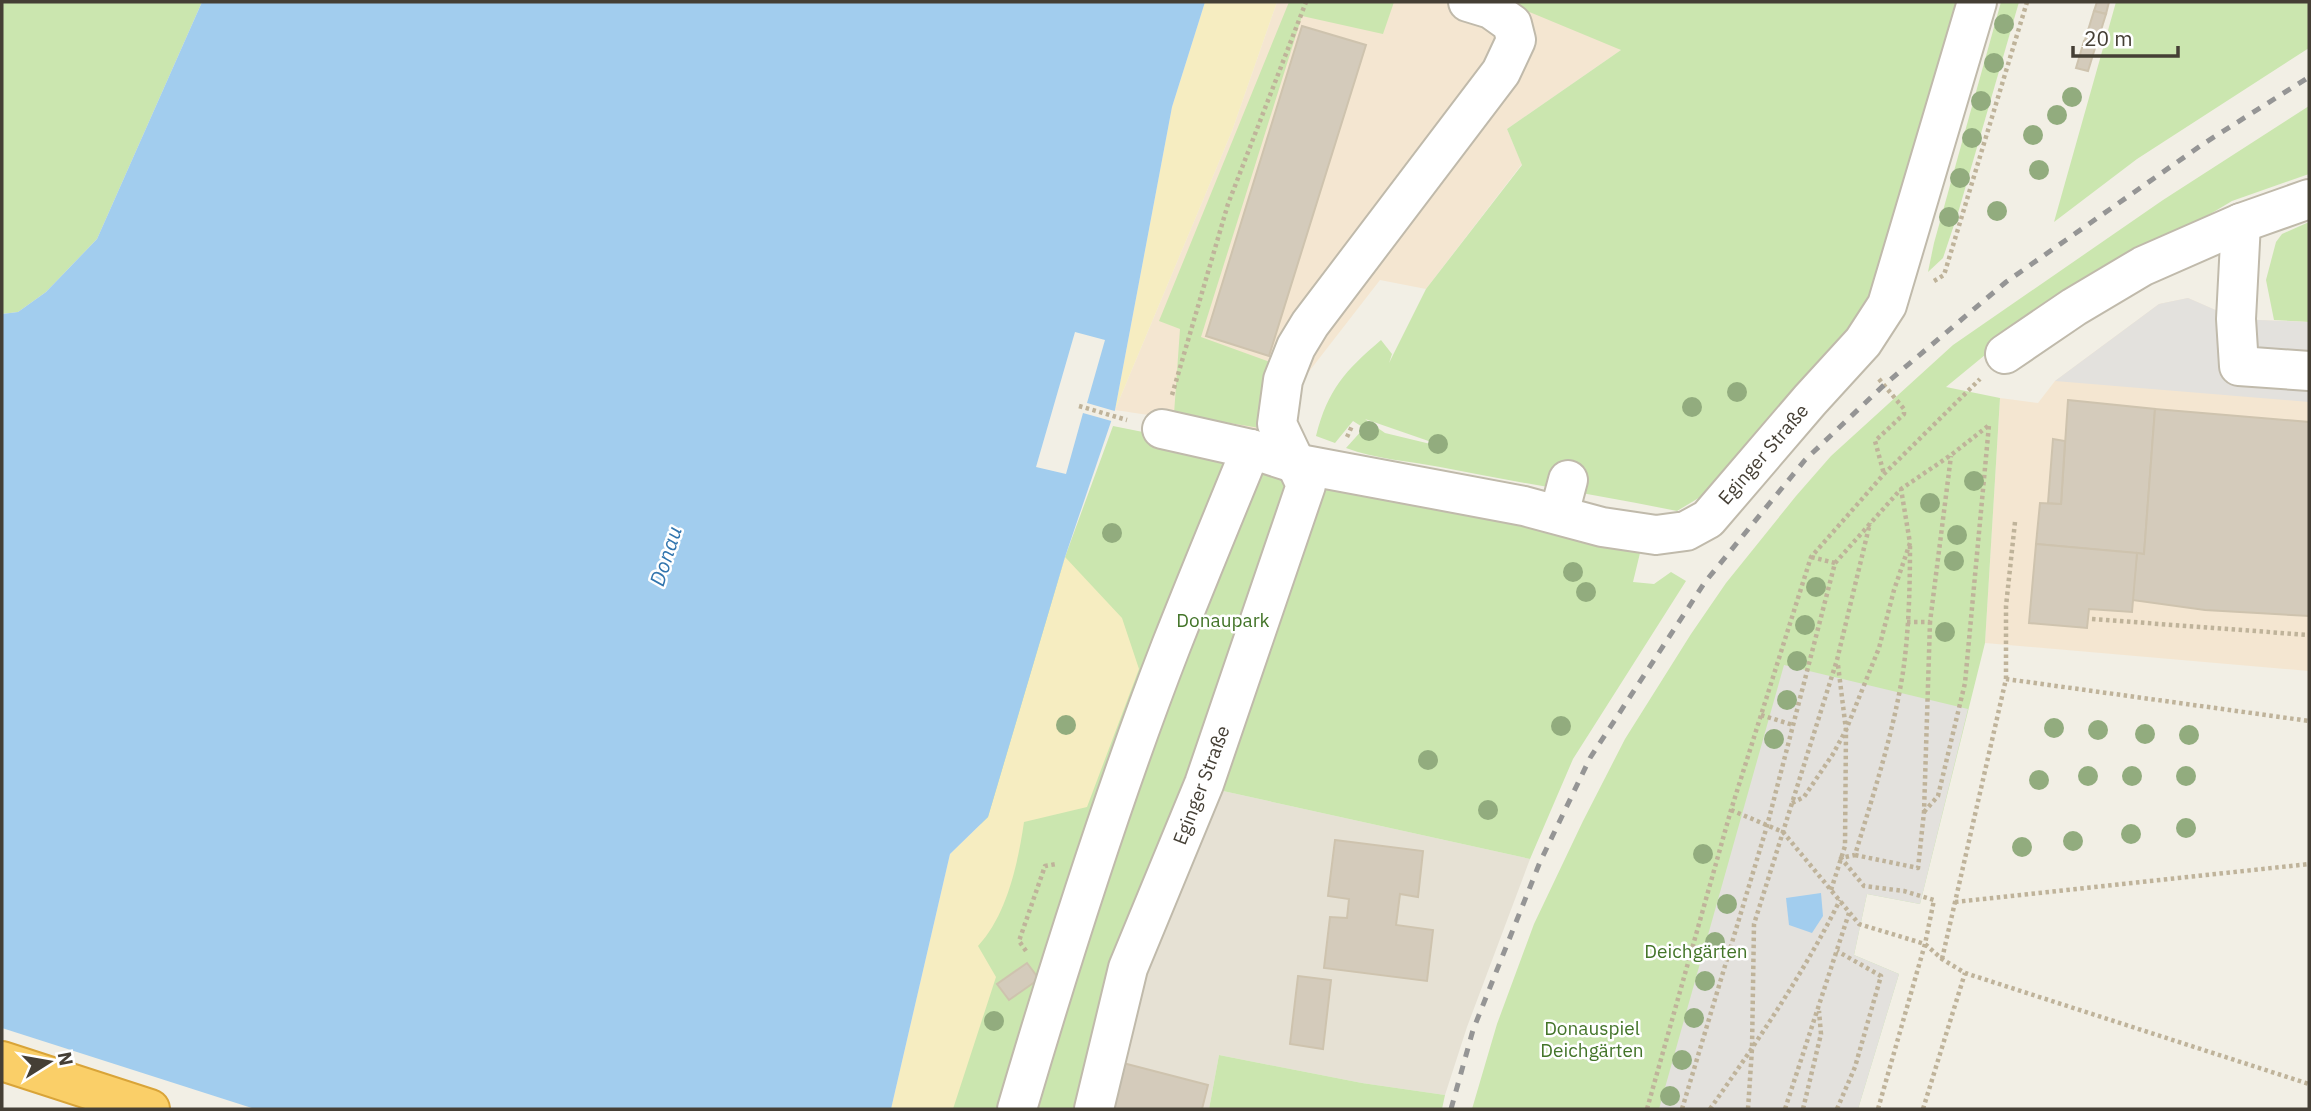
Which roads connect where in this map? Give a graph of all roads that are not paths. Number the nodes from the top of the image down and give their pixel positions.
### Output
1 (1468, 2) edge
2 (1977, 2) edge
3 (2309, 199) edge
4 (2241, 223) junction
5 (2005, 354) road end
6 (2309, 371) edge
7 (1167, 411) road end
8 (1251, 449) junction
9 (1294, 463) junction
10 (2, 1061) edge
11 (150, 1109) edge
12 (1017, 1109) edge
13 (1094, 1109) edge

1 - 9 street, Eginger Straße
2 - 9 street, Eginger Straße
3 - 4 street
4 - 5 street
4 - 6 street
7 - 8 street
8 - 9 street
8 - 12 street
9 - 13 street, Eginger Straße
10 - 11 highway

